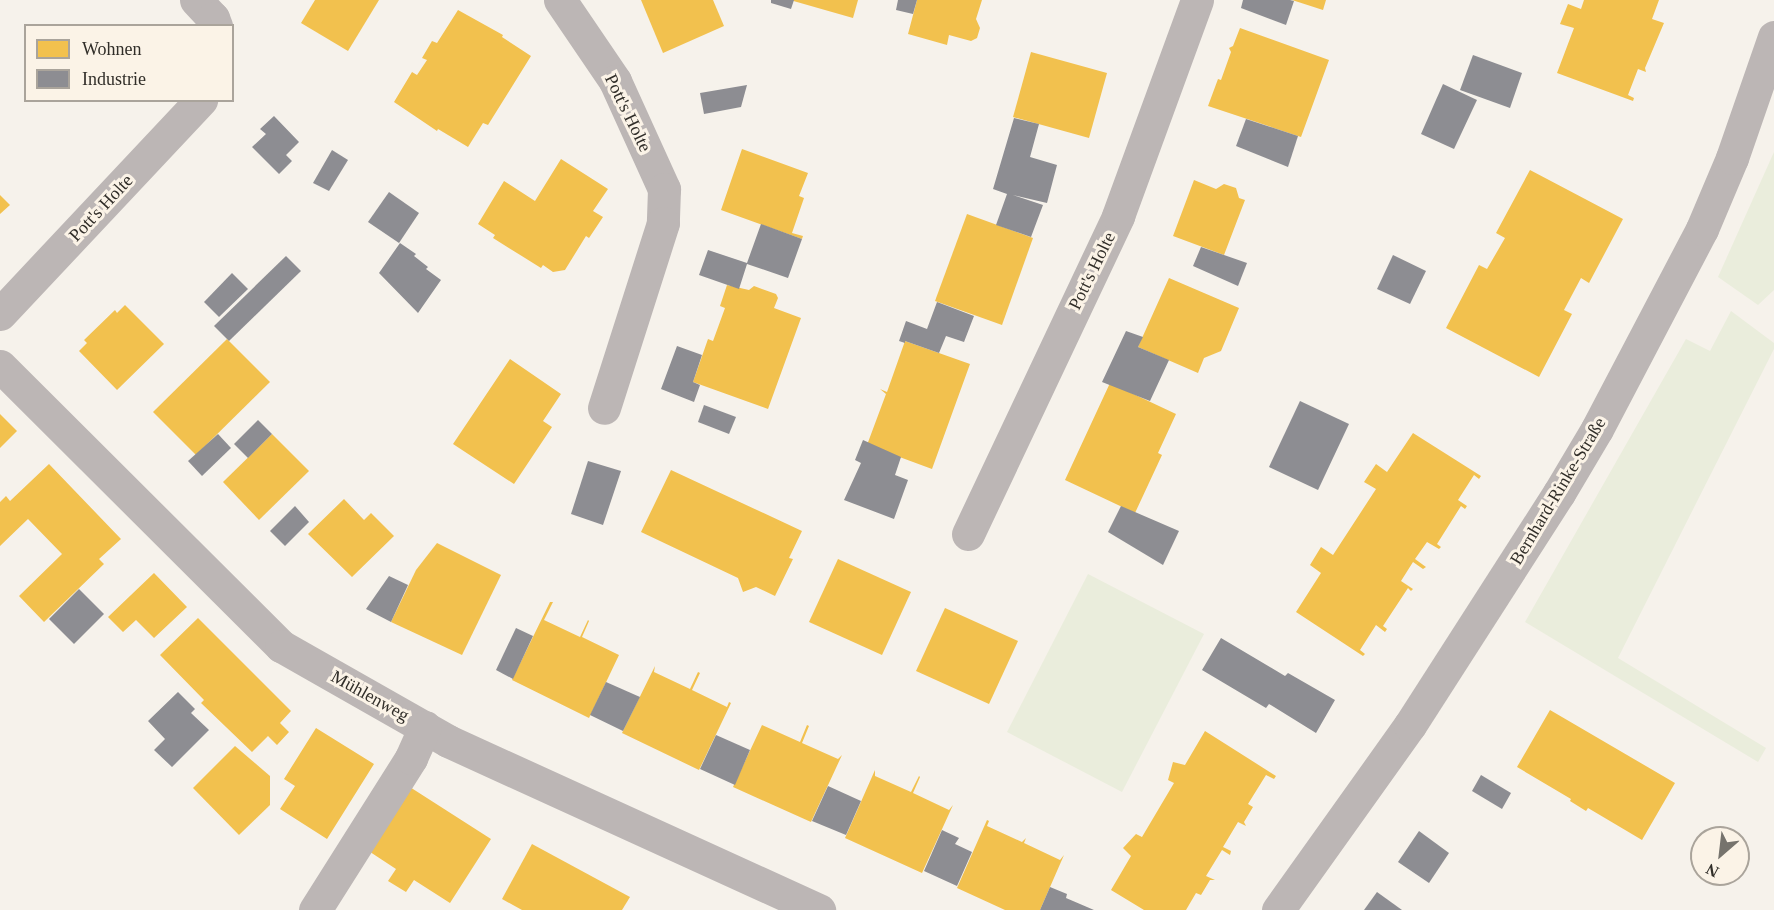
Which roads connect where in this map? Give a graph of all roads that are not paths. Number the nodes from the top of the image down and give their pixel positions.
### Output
1 (560, 0) edge
2 (1197, 0) edge
3 (1774, 37) edge
4 (199, 102) edge
5 (0, 314) edge
6 (0, 366) edge
7 (604, 408) dead end
8 (968, 534) dead end
9 (425, 727) junction
10 (315, 910) edge
11 (819, 910) edge
12 (1278, 910) edge

1 - 7 street, Pott's Holte
2 - 8 street, Pott's Holte
3 - 12 street, Bernhard-Rinke-Straße
4 - 5 street, Pott's Holte
6 - 9 street, Mühlenweg
9 - 10 street
9 - 11 street, Mühlenweg

